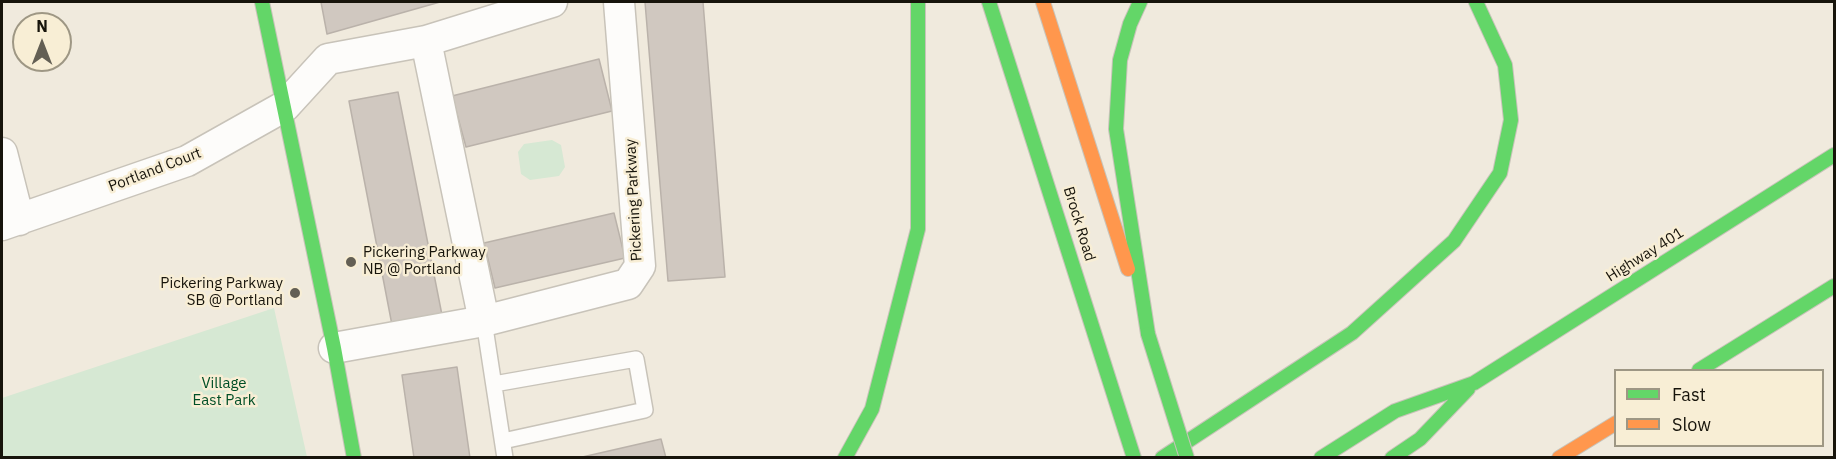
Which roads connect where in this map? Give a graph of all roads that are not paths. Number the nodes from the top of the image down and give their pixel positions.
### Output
1 (262, 2) edge
2 (552, 2) edge
3 (620, 2) edge
4 (918, 2) edge
5 (989, 2) edge
6 (1043, 2) edge
7 (1140, 2) edge
8 (1476, 2) edge
9 (426, 41) junction
10 (285, 106) junction
11 (2, 153) edge
12 (1834, 155) edge
13 (10, 222) edge
14 (1834, 286) edge
15 (484, 321) junction
16 (1148, 334) junction
17 (334, 348) junction
18 (1701, 369) edge
19 (1474, 383) junction
20 (494, 384) junction
21 (1614, 424) edge
22 (503, 441) junction
23 (354, 458) edge
24 (505, 458) edge
25 (845, 458) edge
26 (1134, 458) edge
27 (1162, 458) edge
28 (1187, 458) edge
29 (1321, 458) edge
30 (1392, 458) edge
31 (1559, 458) edge

1 - 10 main road
2 - 9 street
3 - 15 street, Pickering Parkway
4 - 25 main road
5 - 26 main road, Brock Road
6 - 16 main road
7 - 16 main road
8 - 27 main road
9 - 10 street
9 - 15 street
10 - 13 street, Portland Court
10 - 17 main road
11 - 13 street, Portland Court
12 - 19 main road, Highway 401
14 - 18 main road
15 - 17 street, Pickering Parkway
15 - 20 lane
16 - 28 main road, bridge
17 - 23 main road
19 - 29 main road
19 - 30 main road
20 - 22 lane
20 - 22 lane
21 - 31 main road
22 - 24 lane

